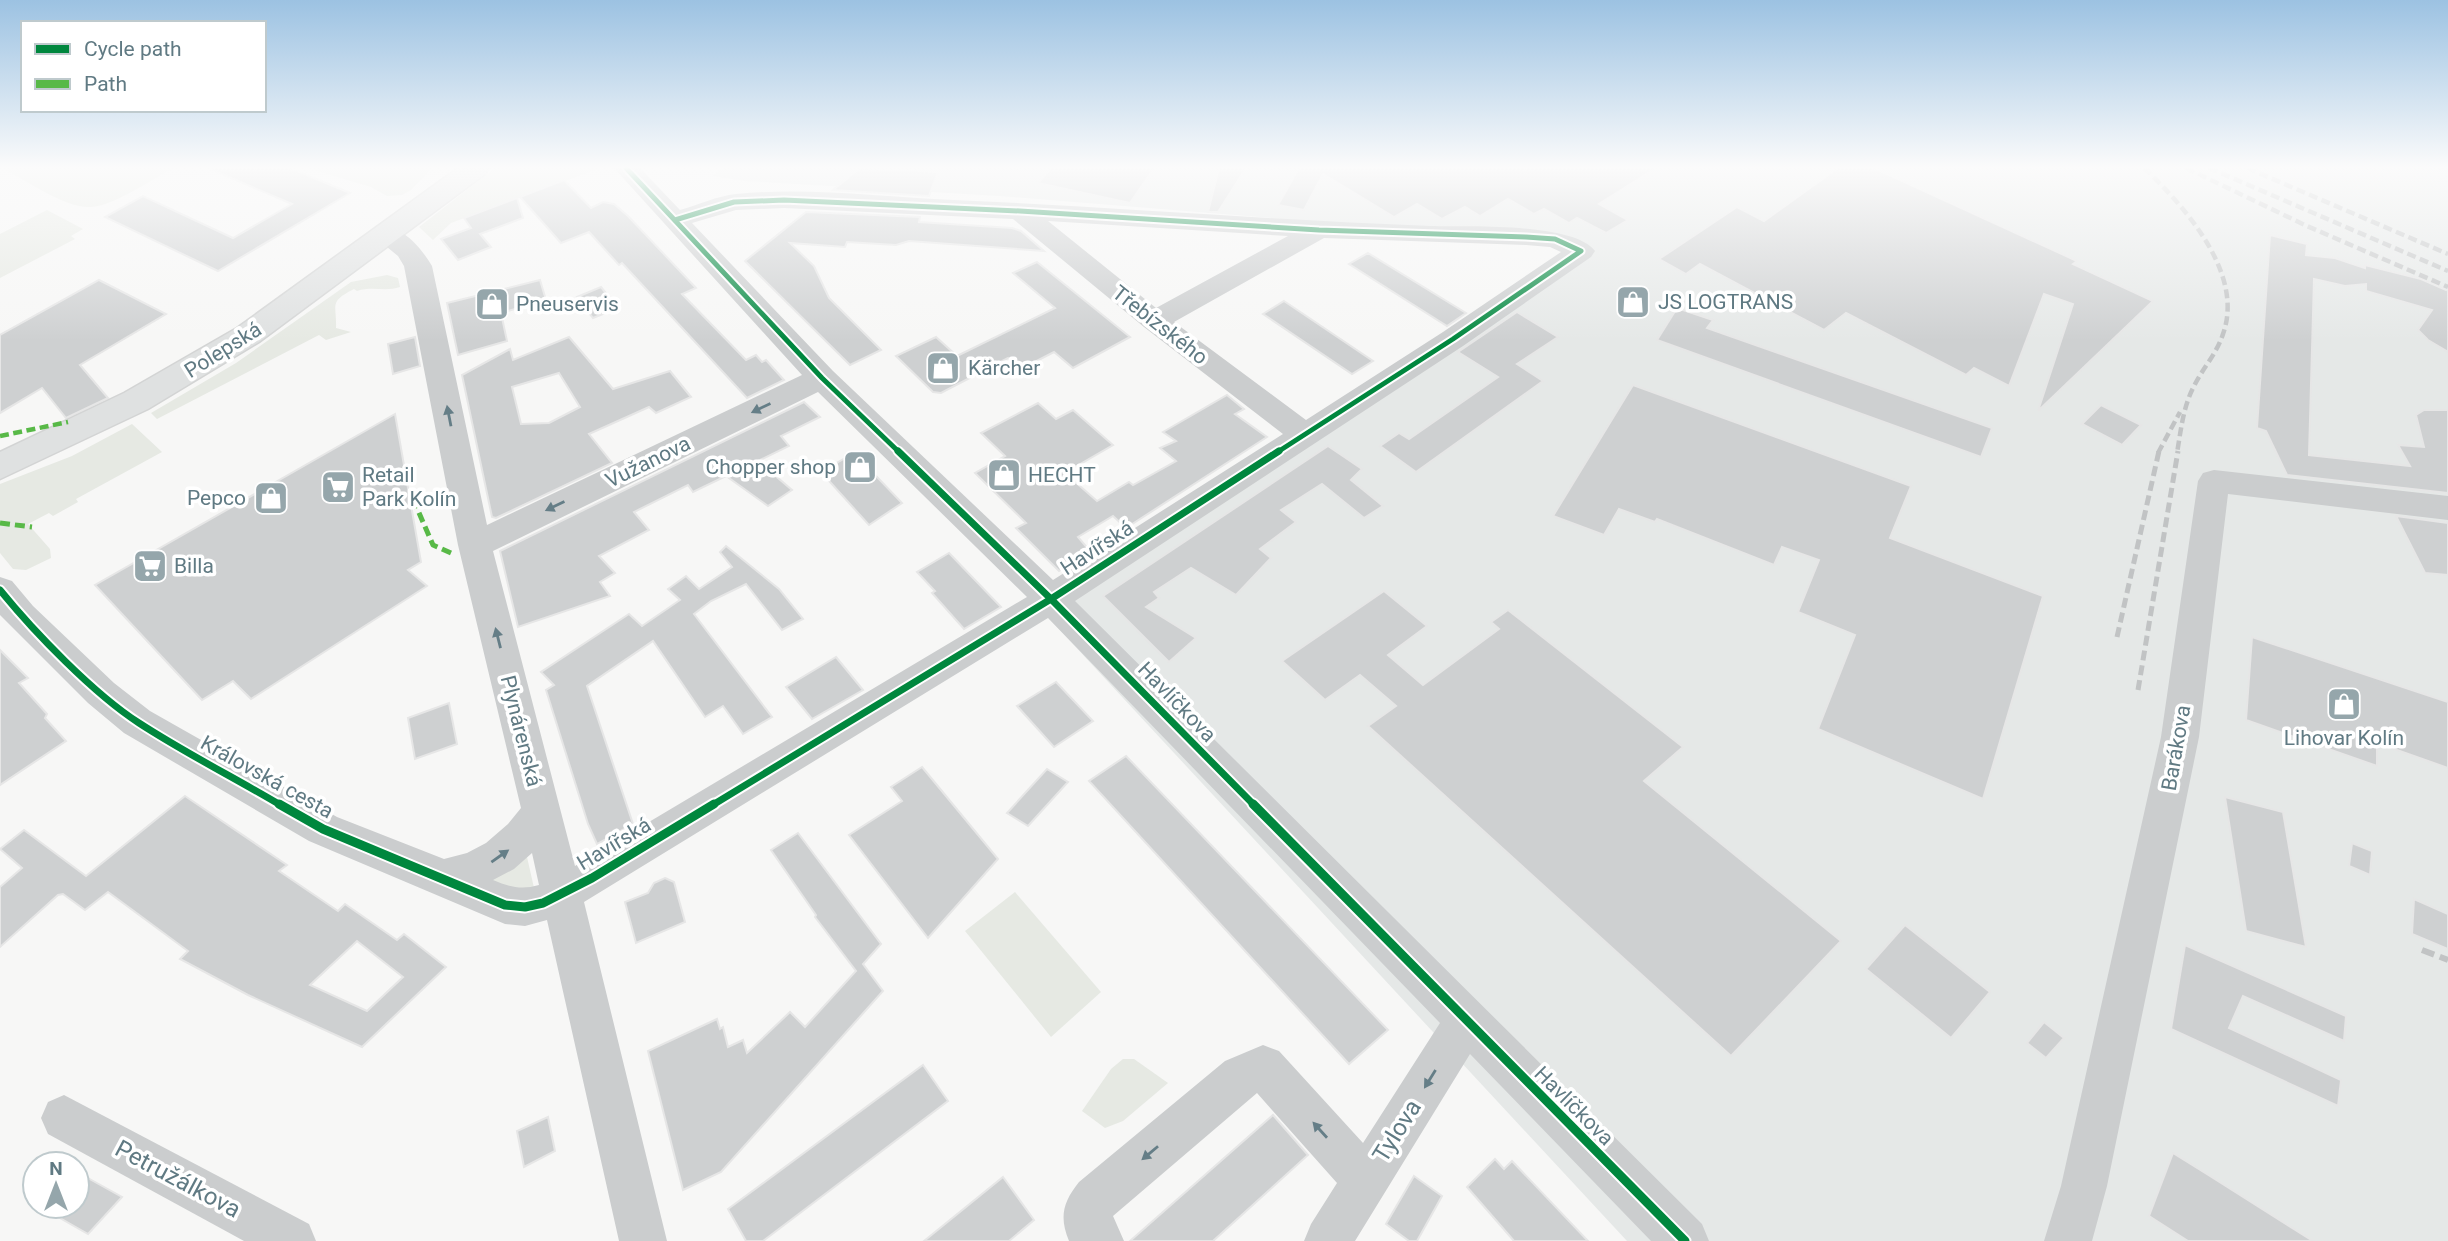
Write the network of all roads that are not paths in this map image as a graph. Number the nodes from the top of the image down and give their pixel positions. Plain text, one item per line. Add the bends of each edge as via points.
1 (394, 226) edge
2 (681, 226) edge
3 (1038, 226) edge
4 (1255, 226) edge
5 (1320, 230) junction
6 (384, 234) junction
7 (1154, 321) junction
8 (822, 378) junction
9 (1304, 435) junction
10 (0, 467) edge
11 (2448, 508) edge
12 (475, 545) junction
13 (0, 590) edge
14 (1051, 599) junction
15 (541, 811) junction
16 (443, 877) junction
17 (562, 895) junction
18 (1466, 1021) junction
19 (64, 1118) dead end
20 (1366, 1181) junction
21 (632, 1237) edge
22 (292, 1241) edge
23 (1100, 1241) edge
24 (1328, 1241) edge
25 (1685, 1241) edge
26 (2068, 1241) edge

1 - 6 main road, Polepská
2 - 8 street, Havlíčkova
3 - 7 street, Třebízského
4 - 5 street
5 - 7 street
5 - 9 street, Havířská via 1555,239 1581,251
6 - 10 main road, Polepská via 280,314 216,355 107,416
12 -> 6 street, Plynárenská via 418,266 409,251
7 - 9 street, Třebízského
8 -> 12 street, Vužanova
8 - 14 street, Havlíčkova
9 - 14 street, Havířská
11 - 26 street, Barákova via 2214,481 2180,737 2084,1186
15 -> 12 street, Plynárenská
13 - 16 street, Královská cesta via 101,693 166,741 323,829
14 - 17 street, Havířská
14 - 18 street, Havlíčkova
16 -> 15 street via 465,874 494,861 529,831
15 - 17 street, Plynárenská
16 - 17 street, Královská cesta via 505,905 525,907
17 - 21 street, Plynárenská
18 -> 20 street, Tylova
18 - 25 street, Havlíčkova
19 - 22 street, Petružálkova
20 -> 23 street via 1264,1067 1241,1077 1096,1199 1088,1209 1086,1224
20 - 24 street, Tylova

